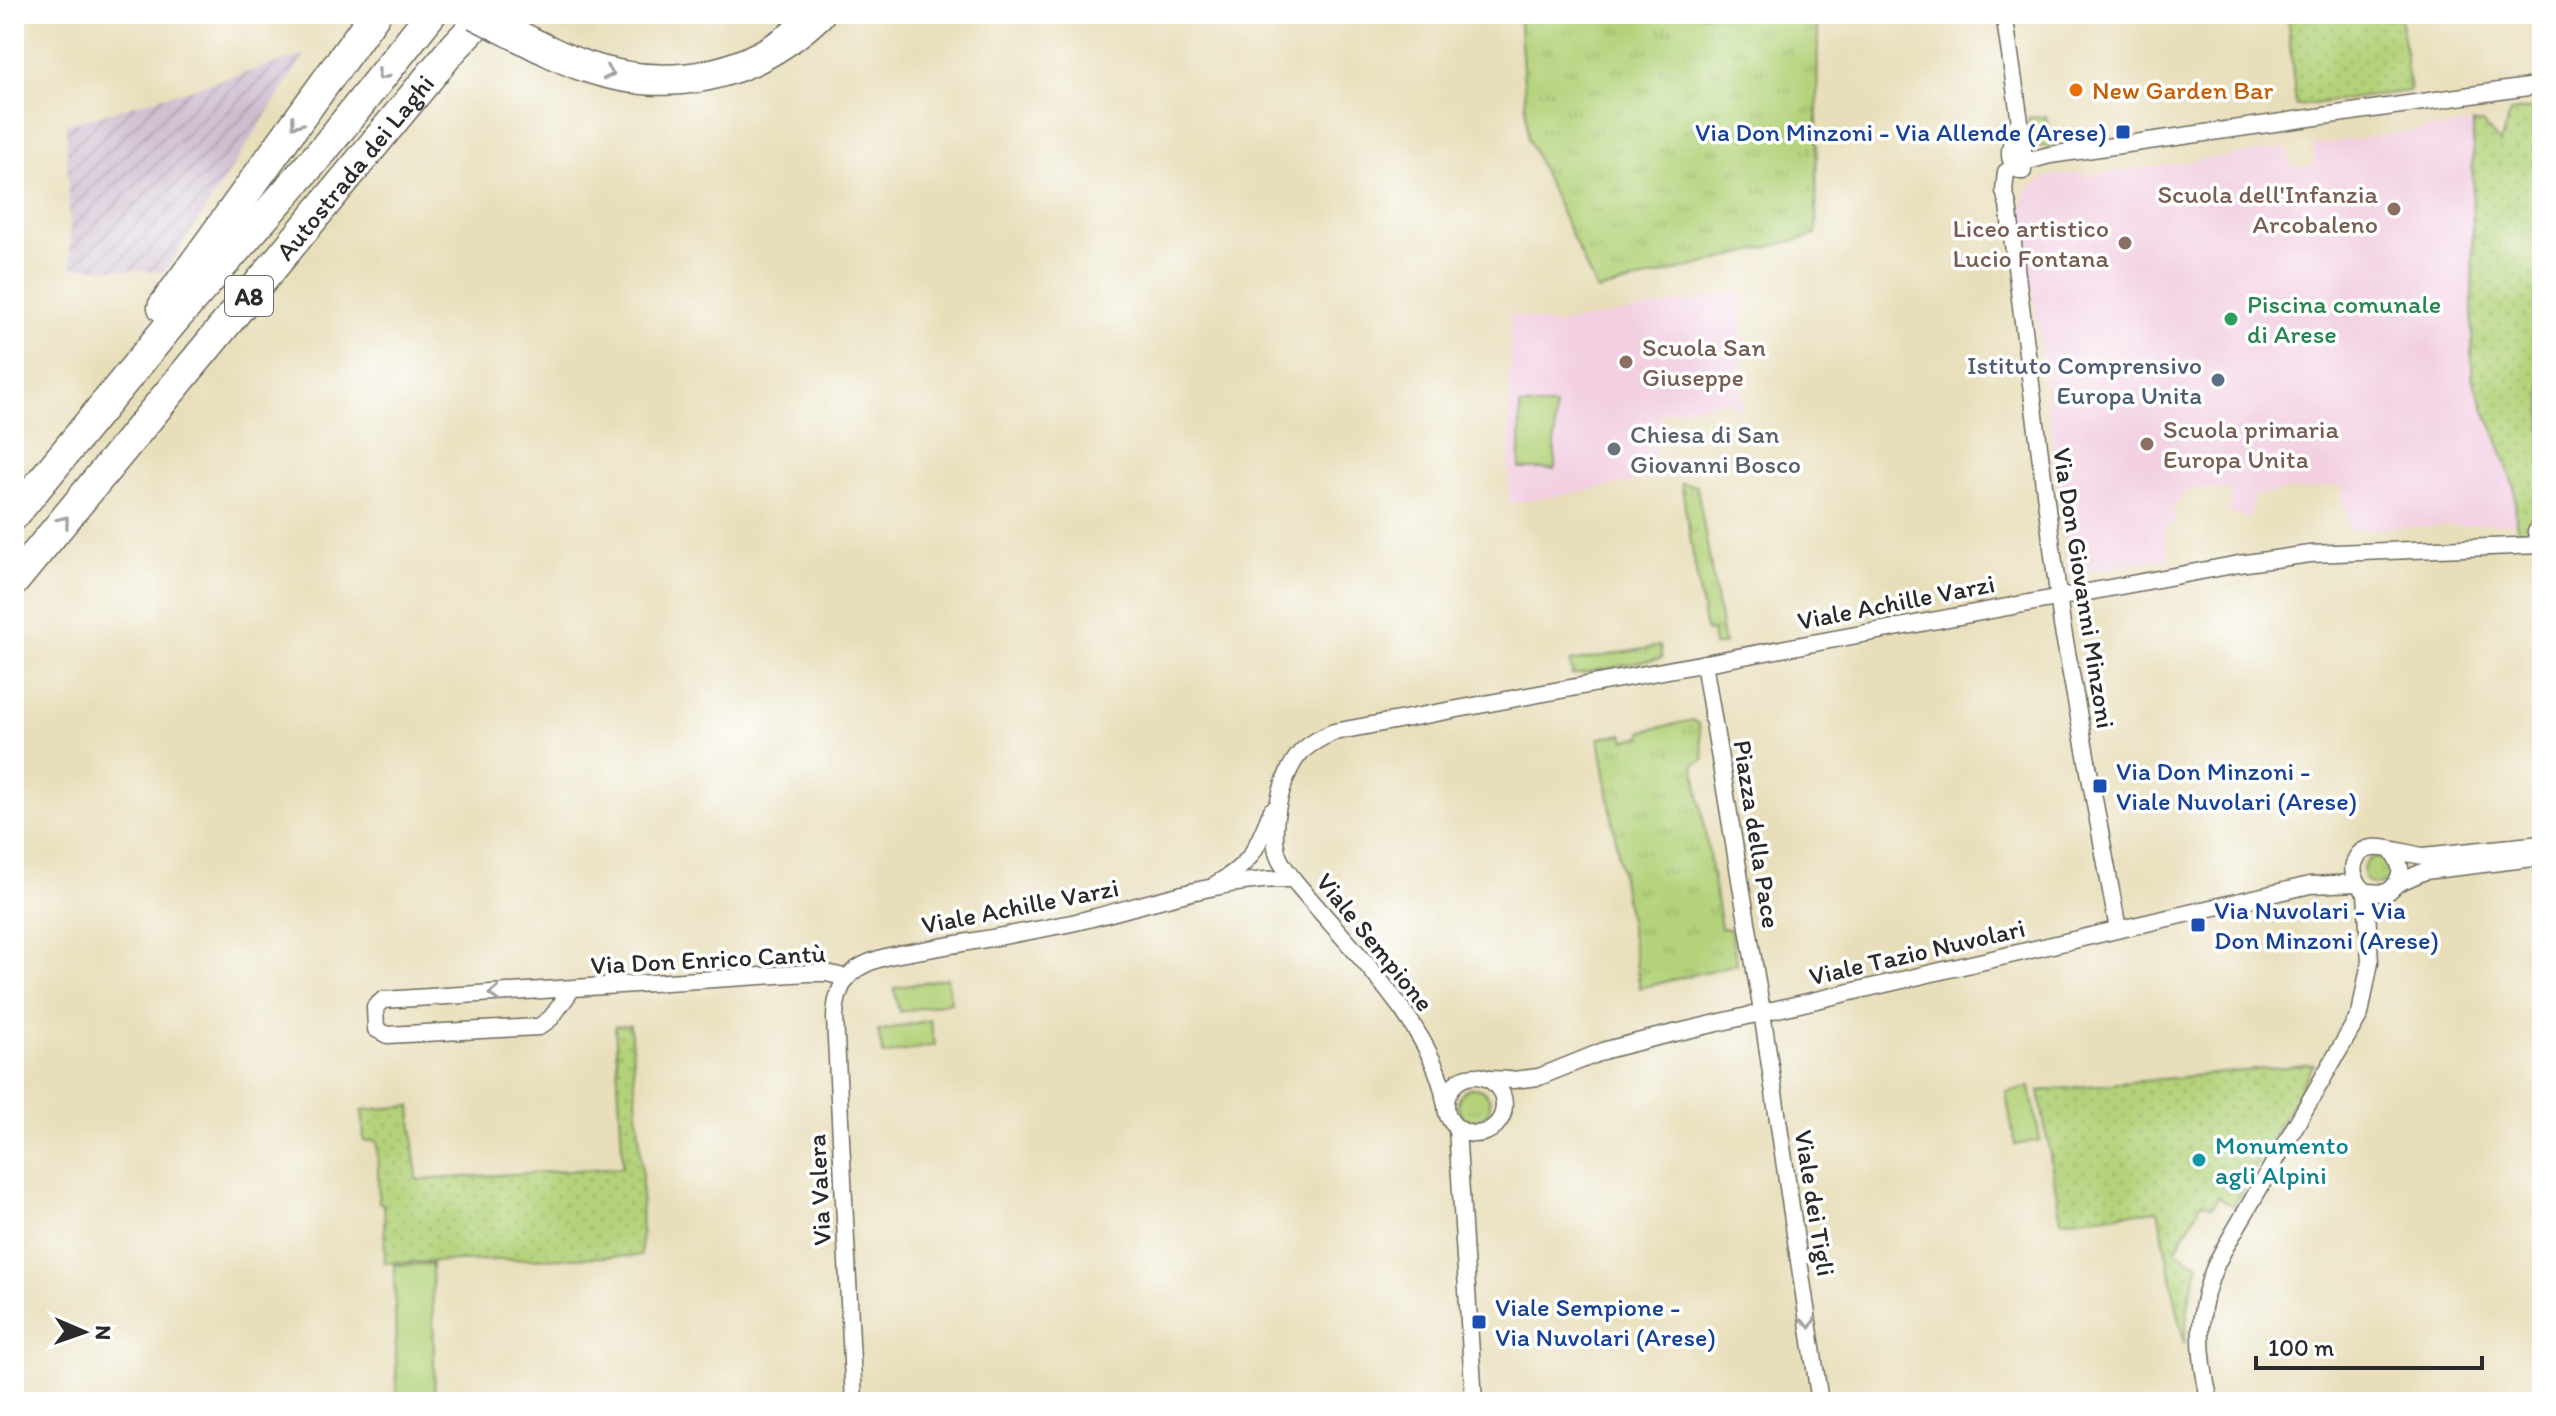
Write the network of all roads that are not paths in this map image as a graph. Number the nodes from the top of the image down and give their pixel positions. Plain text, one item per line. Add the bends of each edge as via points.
1 (375, 14) edge
2 (431, 14) edge
3 (475, 14) edge
4 (486, 14) edge
5 (819, 14) edge
6 (2004, 14) edge
7 (2542, 85) edge
8 (2020, 167) junction
9 (60, 459) junction
10 (14, 515) edge
11 (2542, 521) edge
12 (2541, 545) edge
13 (14, 581) edge
14 (2058, 597) junction
15 (1704, 663) junction
16 (1284, 780) junction
17 (2542, 844) edge
18 (2391, 851) junction
19 (1253, 856) junction
20 (1278, 856) junction
21 (2542, 857) edge
22 (2354, 864) junction
23 (1293, 879) junction
24 (2310, 885) junction
25 (2362, 887) junction
26 (2392, 888) junction
27 (1208, 889) junction
28 (2118, 929) junction
29 (2370, 946) junction
30 (847, 978) junction
31 (572, 989) junction
32 (540, 991) junction
33 (1762, 1012) junction
34 (546, 1023) junction
35 (1433, 1059) junction
36 (1466, 1076) junction
37 (1539, 1077) junction
38 (1489, 1079) junction
39 (1445, 1102) junction
40 (1504, 1110) junction
41 (1457, 1129) junction
42 (1480, 1134) junction
43 (1462, 1175) junction
44 (854, 1402) edge
45 (1474, 1402) edge
46 (1820, 1402) edge
47 (2210, 1402) edge

1 -> 9 highway, A8 via 109,382
2 -> 9 highway, Autostrada dei Laghi / A8 via 324,149
3 -> 5 highway, bridge via 580,65 649,80 734,70 783,44
13 -> 4 highway, Autostrada dei Laghi / A8
6 - 8 street
7 - 8 street via 2066,153
8 - 14 street, Via Don Giovanni Minzoni via 2008,205
9 - 10 highway, Autostrada dei Laghi / A8
11 - 12 street via 2536,532
12 - 14 street, Viale Achille Varzi via 2291,556
14 - 15 street, Viale Achille Varzi
14 - 28 street, Via Don Giovanni Minzoni
15 - 16 street, Viale Achille Varzi via 1334,732 1302,751
15 - 33 street, Piazza della Pace
16 - 19 street, Viale Achille Varzi
16 - 20 street, Viale Achille Varzi via 1275,838
17 - 18 street via 2447,855
18 - 22 street via 2369,848
18 - 26 street via 2400,862
19 - 20 street
19 - 27 street, Viale Achille Varzi
20 - 23 street, Viale Sempione
21 - 26 street via 2425,871
22 - 24 street, Viale Tazio Nuvolari
22 - 25 street
23 - 27 street, Viale Achille Varzi
23 - 35 street, Viale Sempione via 1396,1002
24 - 25 street, Viale Tazio Nuvolari
24 - 28 street, Viale Tazio Nuvolari
25 - 26 street
25 - 29 street
26 - 29 street
27 - 30 street, Viale Achille Varzi via 1058,925 875,959
28 - 33 street, Viale Tazio Nuvolari
29 - 47 street via 2360,1014 2208,1282 2199,1333
30 - 31 street, Via Don Enrico Cantù via 822,972
30 - 44 street, Via Valera via 837,997 835,1018
31 - 32 street, Via Don Enrico Cantù
31 - 34 street, Via Don Enrico Cantù
32 - 34 street via 550,1007
32 -> 34 street, Via Don Enrico Cantù via 383,1000 375,1007 376,1029 387,1035
33 - 37 street, Viale Tazio Nuvolari via 1606,1050
33 -> 46 street, Viale dei Tigli
35 - 36 street, Viale Sempione
35 - 39 street, Viale Sempione
36 - 38 street
36 - 39 street via 1452,1086
37 - 38 street, Viale Tazio Nuvolari
37 - 40 street, Viale Tazio Nuvolari
38 - 40 street via 1501,1092
39 - 41 street via 1447,1117
40 - 42 street via 1496,1126
41 - 42 street
41 - 43 street
42 - 43 street
43 - 45 street

